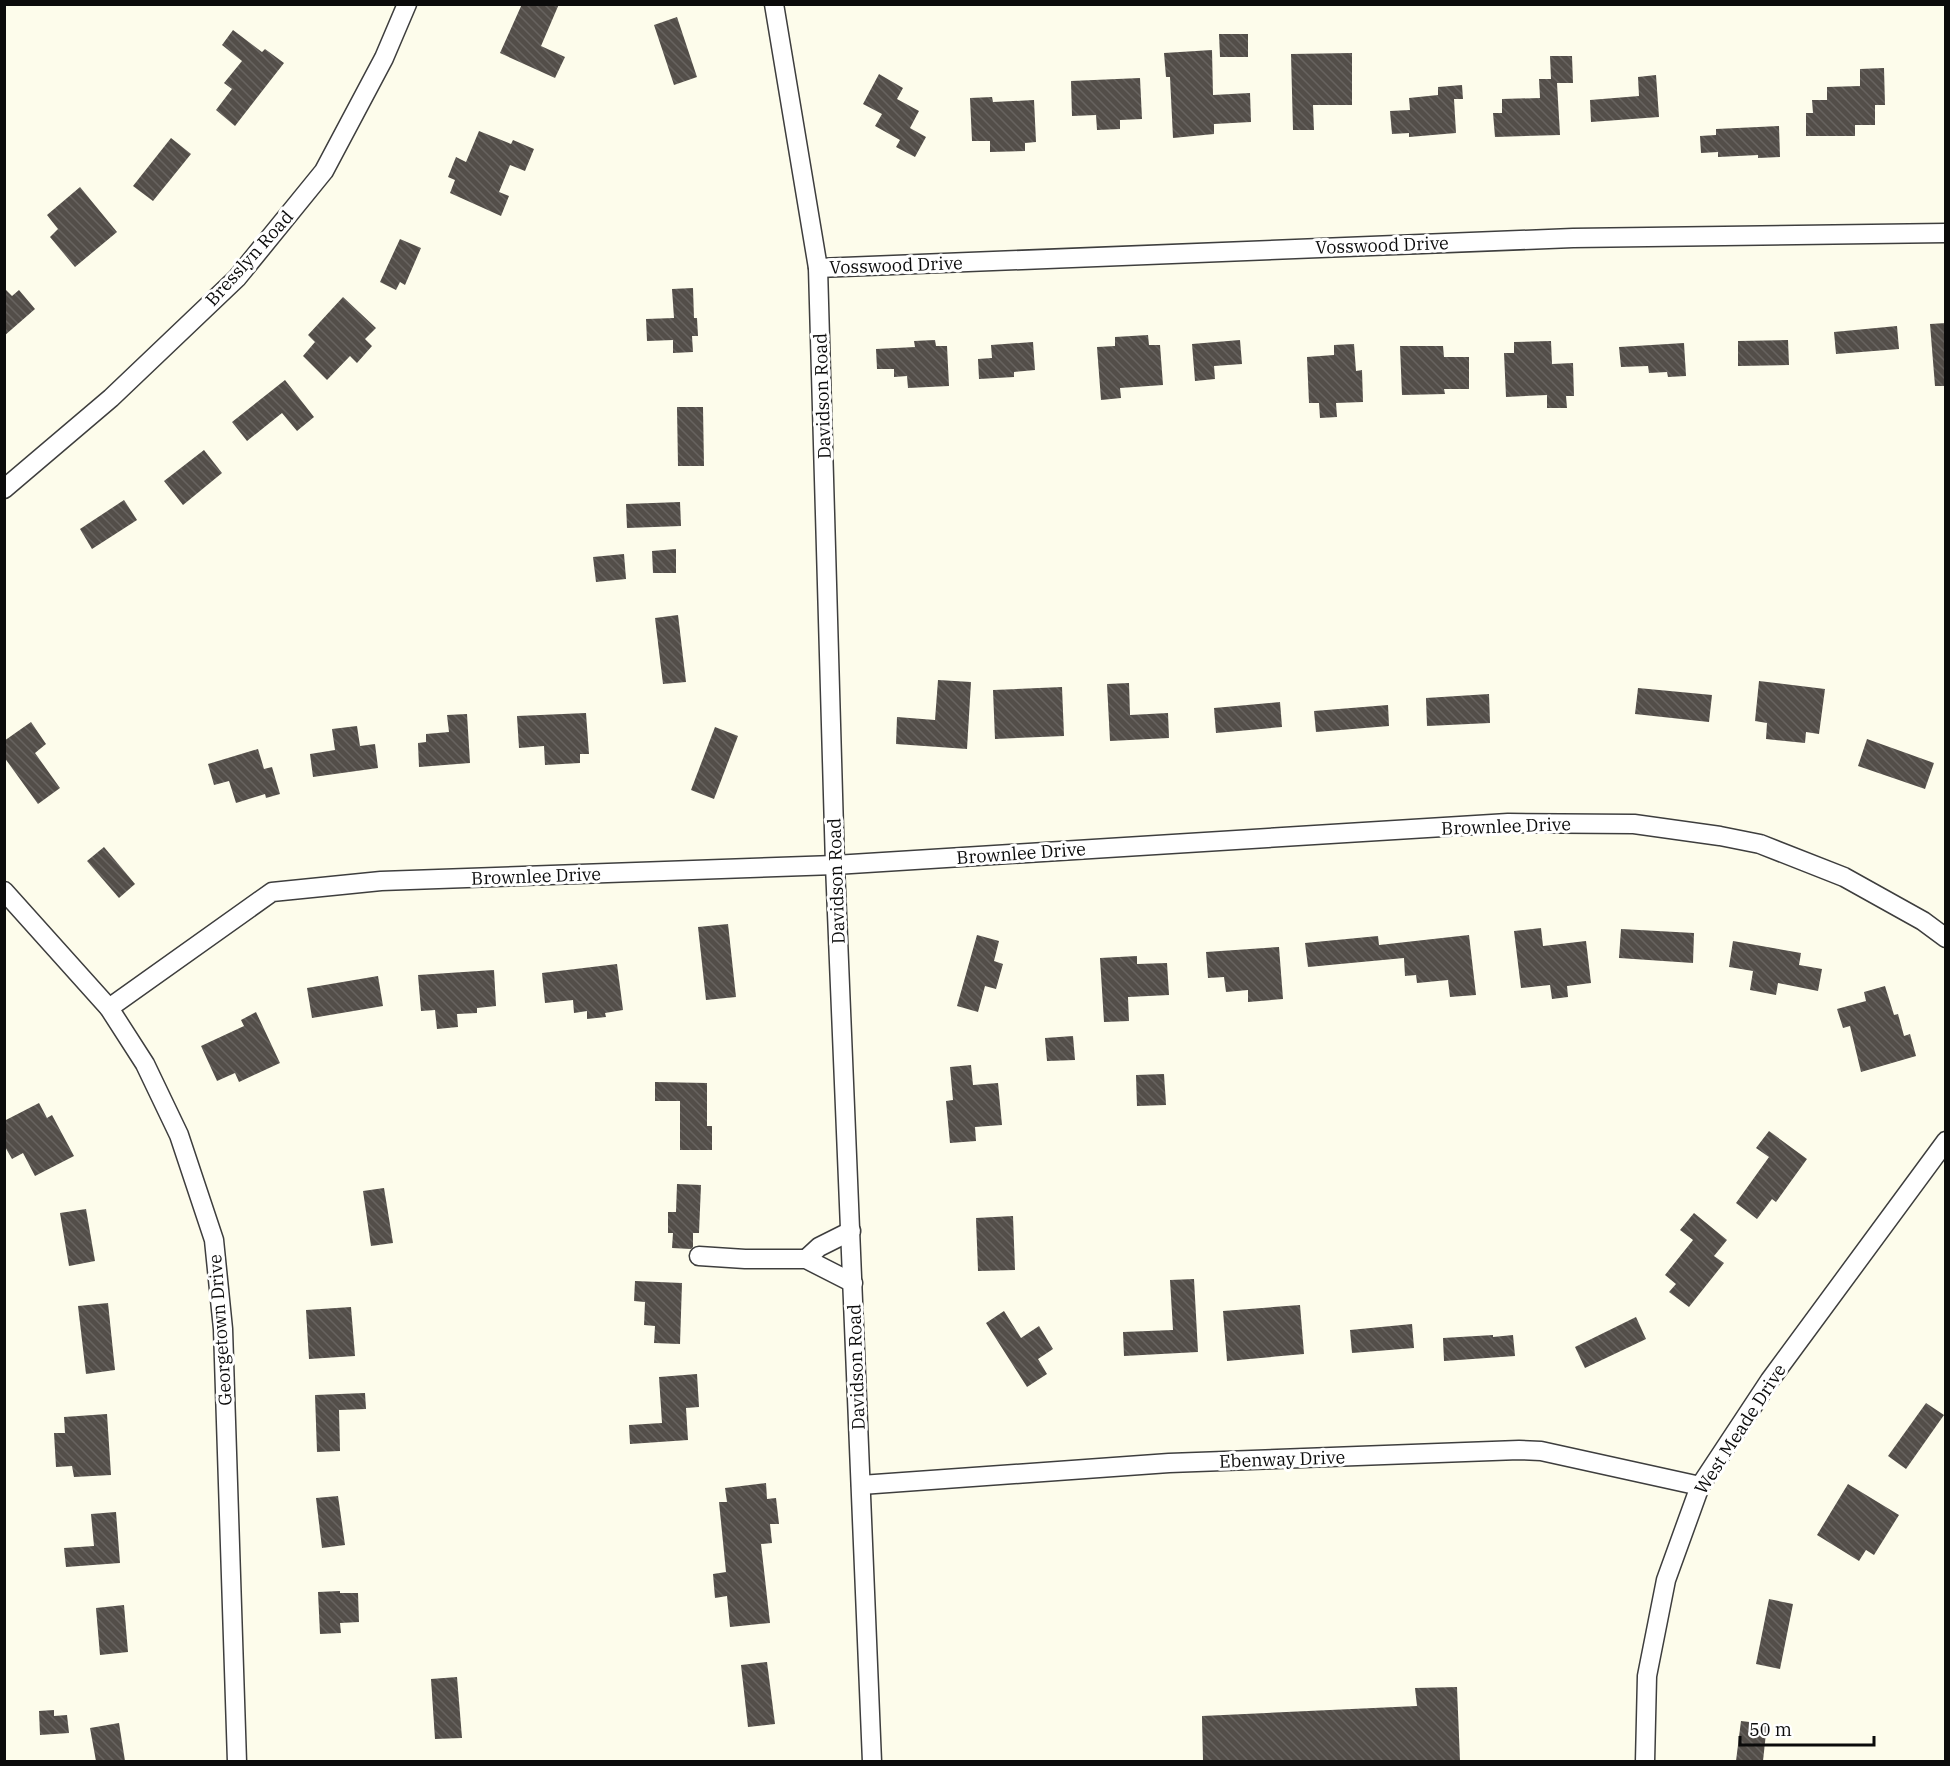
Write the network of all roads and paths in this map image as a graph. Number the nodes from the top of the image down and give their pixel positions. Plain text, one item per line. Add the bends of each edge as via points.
1 (407, 4) edge
2 (774, 4) edge
3 (1946, 233) edge
4 (818, 268) junction
5 (4, 489) edge
6 (835, 865) junction
7 (4, 891) edge
8 (1946, 938) edge
9 (109, 1008) junction
10 (1946, 1141) edge
11 (851, 1231) junction
12 (699, 1256) dead end
13 (806, 1259) junction
14 (853, 1283) junction
15 (861, 1485) junction
16 (1700, 1486) junction
17 (237, 1761) edge
18 (872, 1761) edge
19 (1645, 1761) edge

1 - 5 street, Bresslyn Road via 384,58 324,171 245,269 111,398
2 - 4 street, Davidson Road
3 - 4 street, Vosswood Drive via 1573,237
4 - 6 street, Davidson Road
6 - 8 street, Brownlee Drive via 1499,823 1634,824 1760,844 1844,877
6 - 9 street, Brownlee Drive via 381,881 272,892
6 - 11 street, Davidson Road
7 - 9 street, Georgetown Drive
9 - 17 street, Georgetown Drive via 146,1064 179,1135 214,1240 223,1329
10 - 16 street, West Meade Drive via 1770,1380
11 - 13 street
11 - 14 street, Davidson Road
12 - 13 street
13 - 14 street
14 - 15 street, Davidson Road
15 - 16 street, Ebenway Drive via 1169,1463 1519,1450 1541,1451
15 - 18 street, Davidson Road
16 - 19 street, West Meade Drive via 1666,1580 1647,1676

